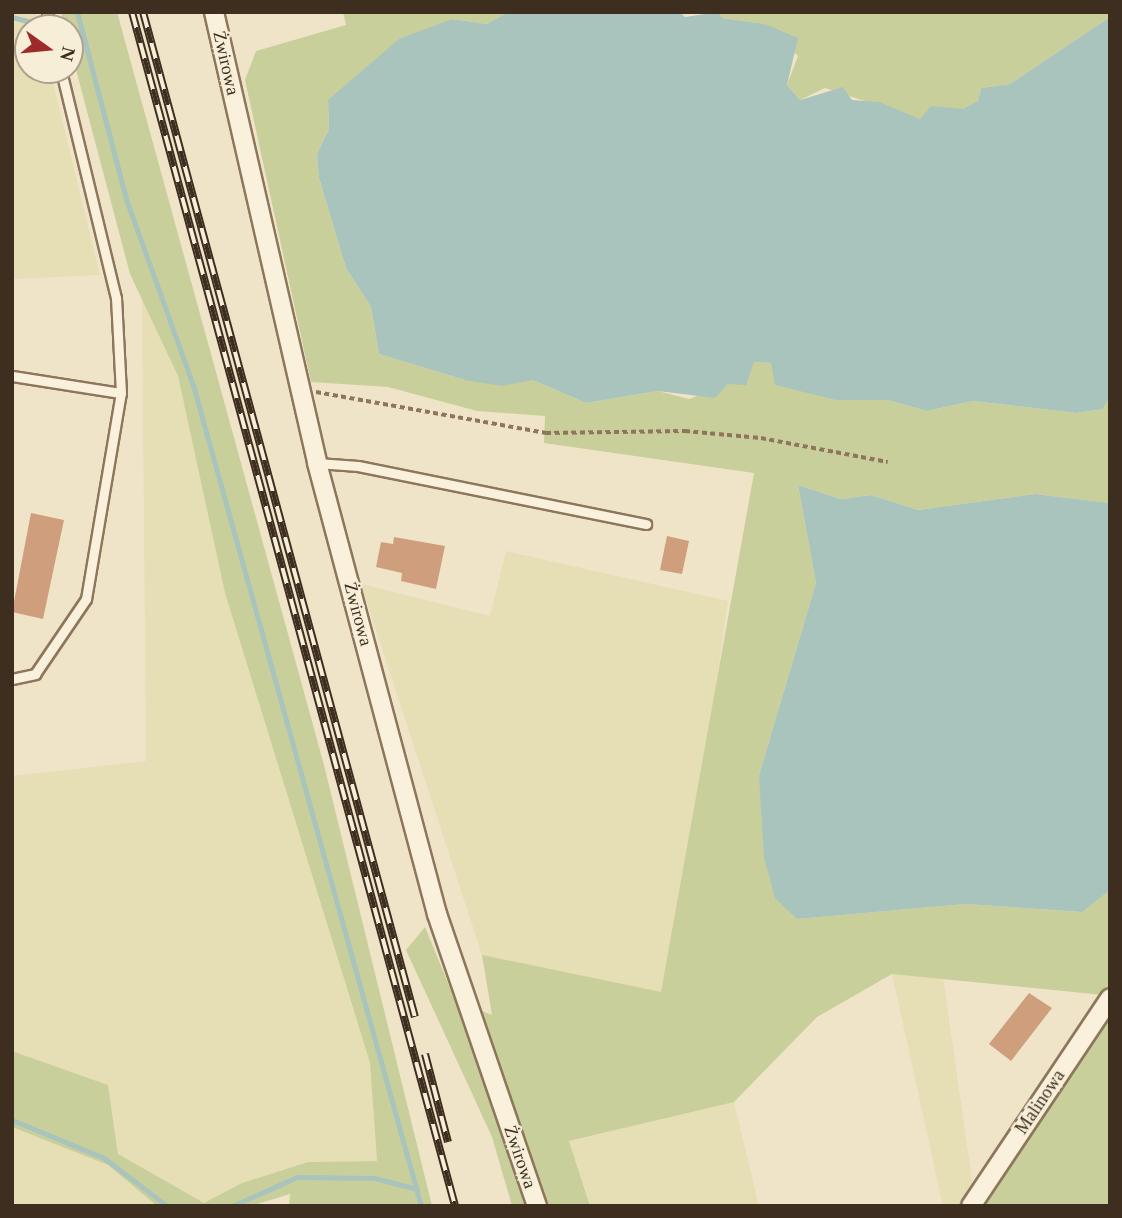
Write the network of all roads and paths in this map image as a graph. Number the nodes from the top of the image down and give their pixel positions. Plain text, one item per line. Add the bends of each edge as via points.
1 (214, 12) edge
2 (64, 84) edge
3 (12, 376) edge
4 (300, 390) junction
5 (121, 393) junction
6 (888, 462) dead end
7 (317, 463) junction
8 (646, 524) dead end
9 (12, 679) edge
10 (1110, 998) edge
11 (537, 1206) edge
12 (971, 1206) edge

1 - 4 street, Żwirowa
2 - 5 lane via 116,298
3 - 5 lane
4 - 6 path via 383,400 477,423 546,433 698,432 761,438
4 - 7 street, Żwirowa
5 - 9 lane via 86,599 35,674
7 - 8 lane via 358,466
7 - 11 street, Żwirowa via 437,914
10 - 12 street, Malinowa

